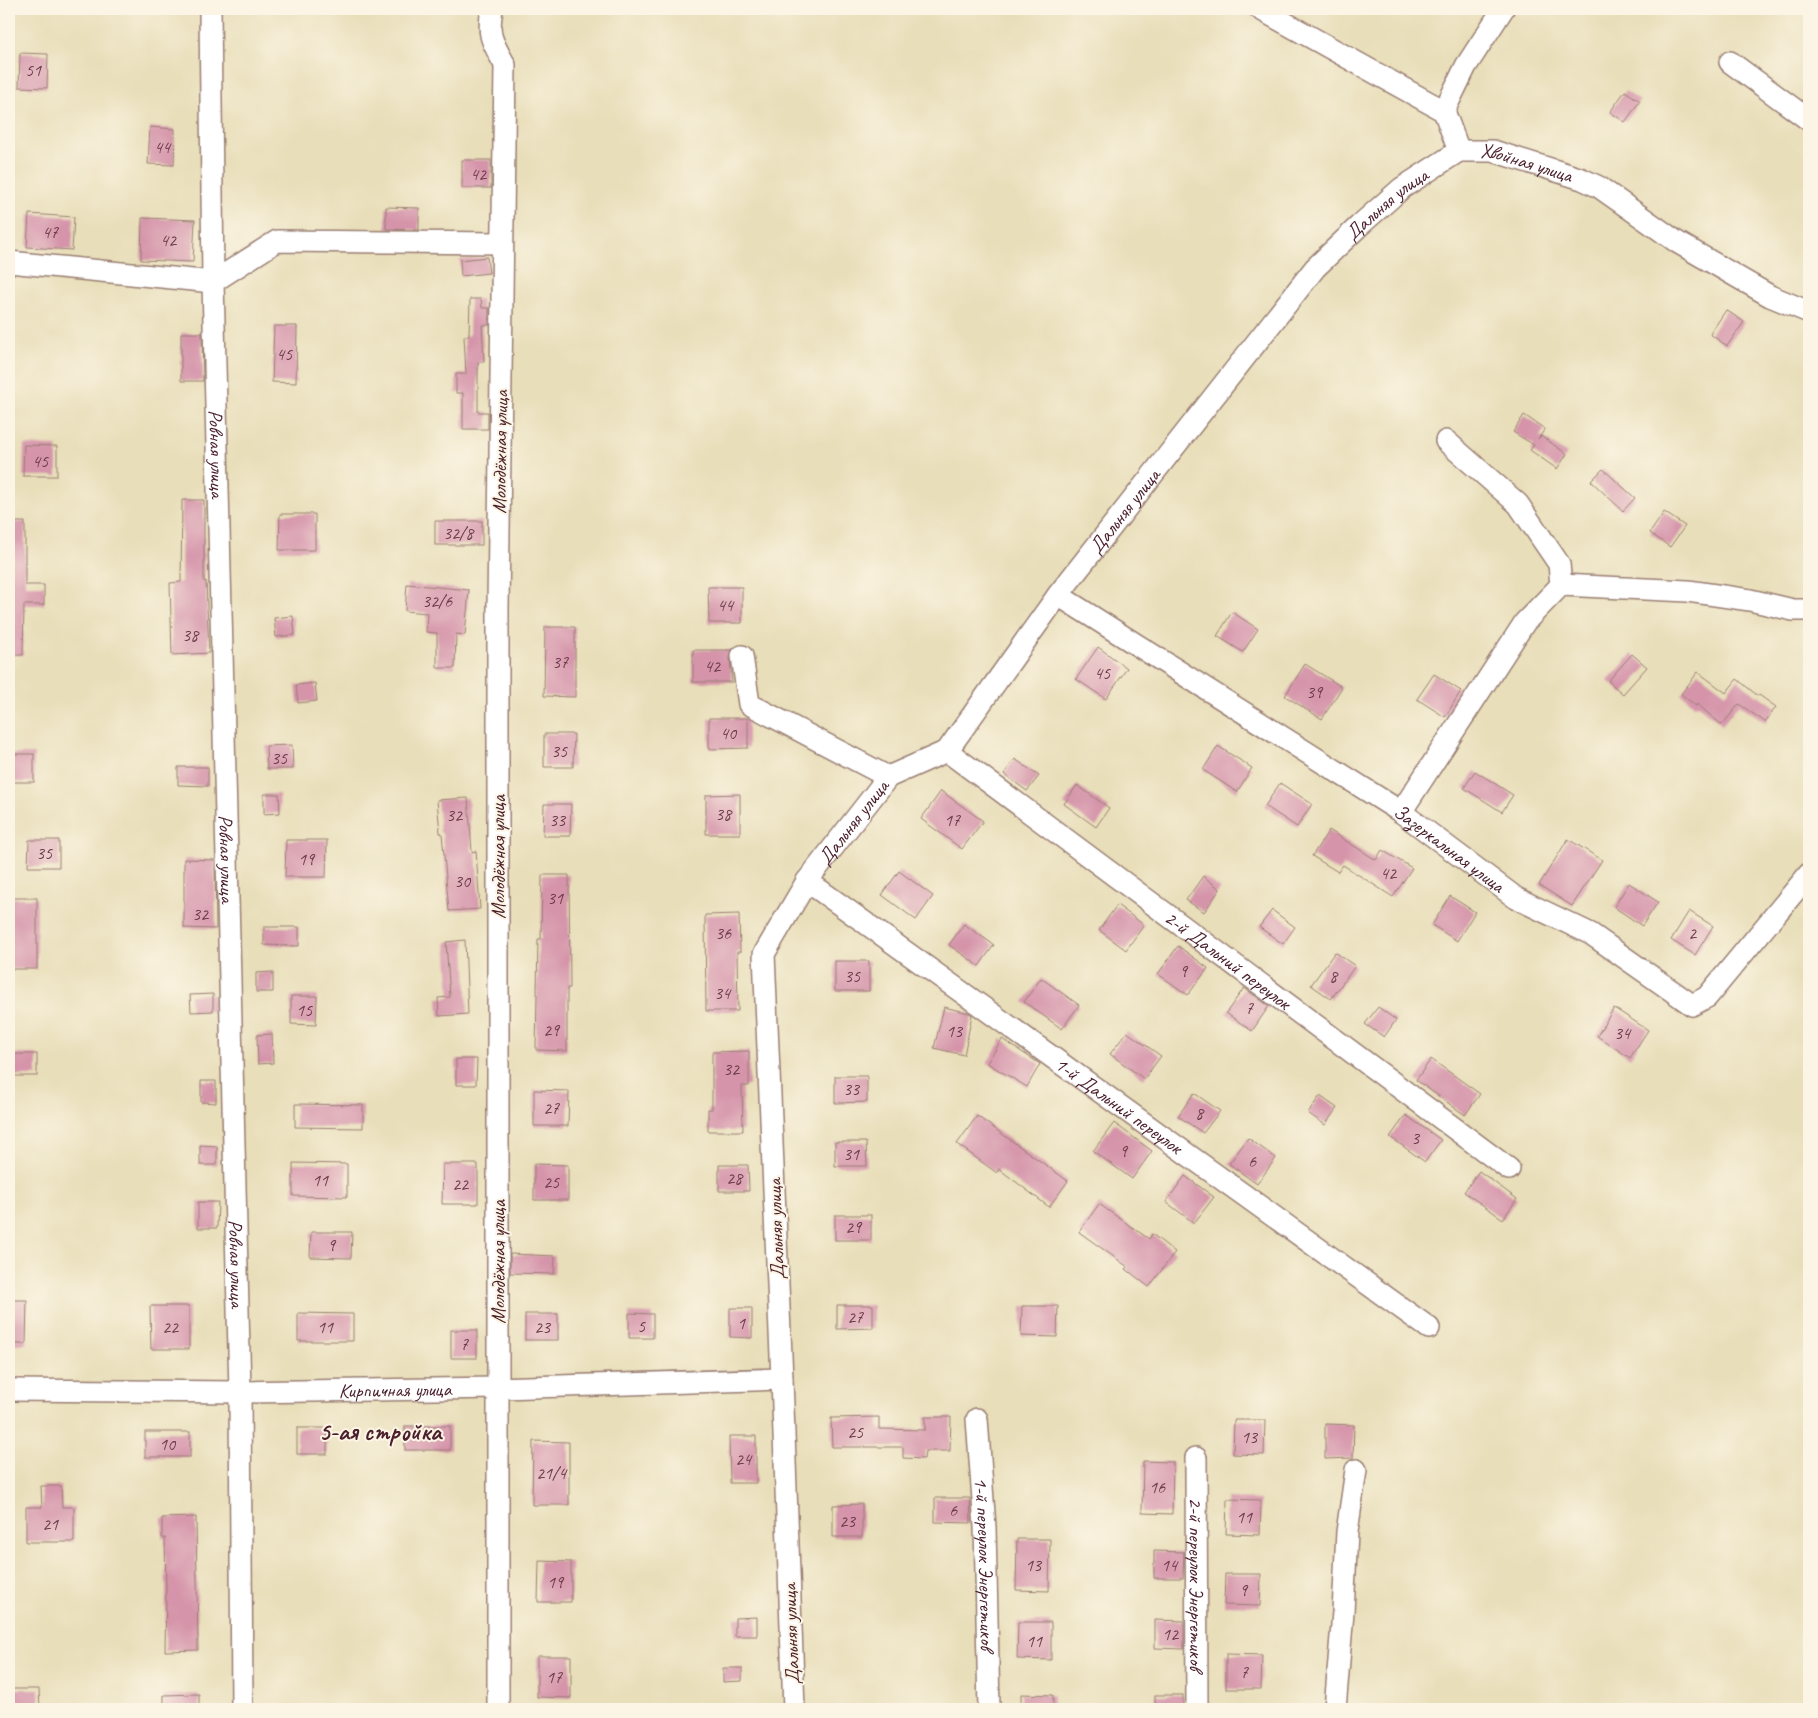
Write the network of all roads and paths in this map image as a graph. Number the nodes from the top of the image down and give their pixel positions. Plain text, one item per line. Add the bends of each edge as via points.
1 (210, 9) edge
2 (492, 9) edge
3 (1260, 9) edge
4 (1503, 9) edge
5 (1730, 62) dead end
6 (1444, 111) junction
7 (1809, 120) edge
8 (1459, 151) junction
9 (502, 243) junction
10 (9, 262) edge
11 (213, 282) junction
12 (1809, 312) edge
13 (1446, 441) dead end
14 (1561, 585) junction
15 (1058, 595) junction
16 (1809, 610) edge
17 (742, 656) dead end
18 (947, 750) junction
19 (888, 777) junction
20 (1401, 812) junction
21 (1809, 874) edge
22 (807, 881) junction
23 (1509, 1169) dead end
24 (1429, 1328) dead end
25 (782, 1379) junction
26 (498, 1388) junction
27 (9, 1390) edge
28 (240, 1392) junction
29 (977, 1419) dead end
30 (1196, 1458) dead end
31 (1356, 1470) dead end
32 (242, 1709) edge
33 (498, 1709) edge
34 (794, 1709) edge
35 (989, 1709) edge
36 (1198, 1709) edge
37 (1335, 1709) edge

1 - 11 street, Ровная улица
2 - 9 street, Молодёжная улица via 490,38 505,65
3 - 6 street
4 - 6 street via 1466,66
5 - 7 street
6 - 8 street, Хвойная улица
8 - 12 street, Хвойная улица via 1493,151 1582,179 1599,187 1677,242 1770,296
8 - 15 street, Дальняя улица via 1402,188 1315,268
9 - 11 street via 277,241
9 - 26 street, Молодёжная улица via 498,608
10 - 11 street
11 - 28 street, Ровная улица
13 - 14 street via 1518,504 1558,564
14 - 16 street via 1688,591
14 - 20 street via 1525,622
15 - 18 street, Дальняя улица
15 - 20 street, Зазеркальная улица
17 - 19 street via 749,704
18 - 19 street, Дальняя улица
18 - 23 street, 2-й Дальний переулок
19 - 22 street, Дальняя улица
20 - 21 street, Зазеркальная улица via 1516,898 1591,934 1692,1005 1707,997
22 - 24 street, 1-й Дальний переулок
22 - 25 street, Дальняя улица via 764,954
25 - 26 street, Кирпичная улица
25 - 34 street, Дальняя улица
26 - 28 street, Кирпичная улица
26 - 33 street, Молодёжная улица
27 - 28 street, Кирпичная улица
28 - 32 street, Ровная улица
29 - 35 street, 1-й переулок Энергетиков via 985,1528
30 - 36 street, 2-й переулок Энергетиков
31 - 37 street via 1346,1532

